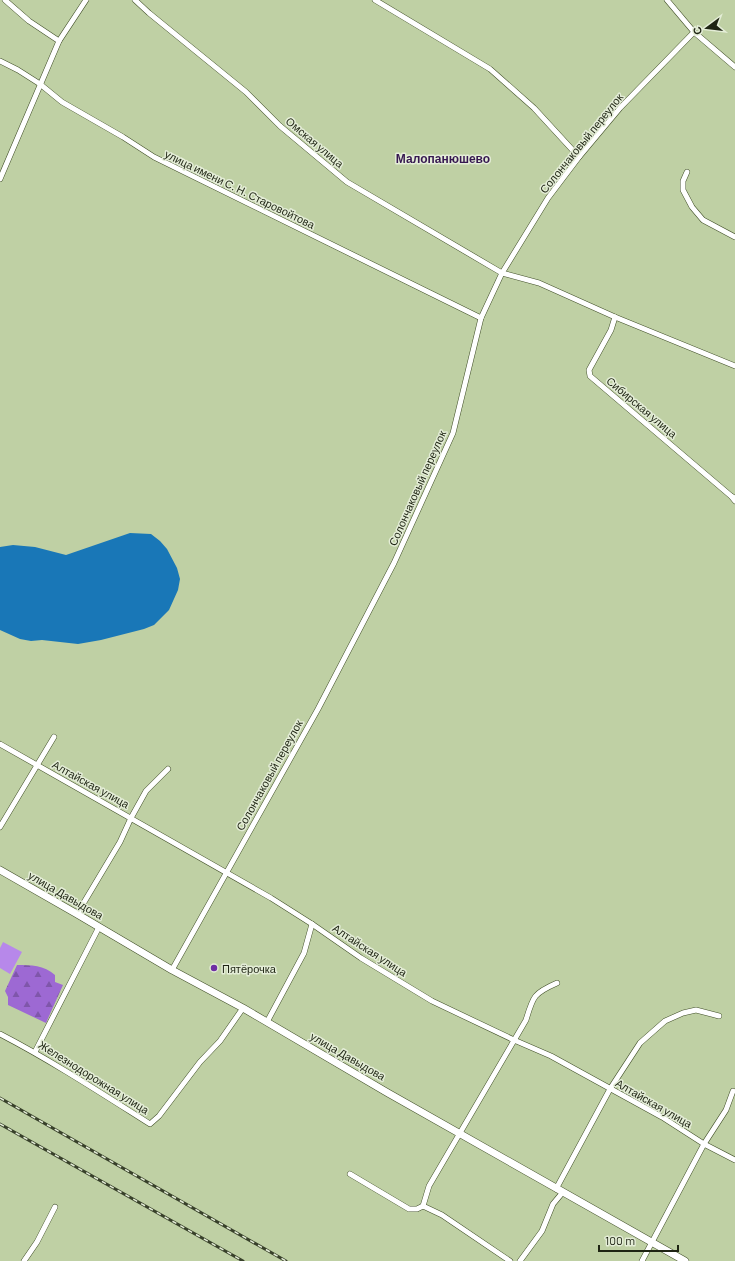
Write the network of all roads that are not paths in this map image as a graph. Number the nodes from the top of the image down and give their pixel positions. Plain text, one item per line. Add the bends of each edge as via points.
1 (5, 0) edge
2 (86, 0) edge
3 (135, 0) edge
4 (375, 0) edge
5 (667, 0) edge
6 (694, 32) junction
7 (59, 40) junction
8 (0, 61) edge
9 (735, 67) edge
10 (40, 84) junction
11 (579, 157) junction
12 (687, 172) dead end
13 (0, 179) edge
14 (735, 237) edge
15 (502, 272) junction
16 (615, 317) junction
17 (481, 318) junction
18 (734, 365) edge
19 (733, 497) edge
20 (735, 501) edge
21 (54, 736) dead end
22 (0, 744) edge
23 (37, 765) junction
24 (168, 769) dead end
25 (131, 818) junction
26 (0, 827) edge
27 (0, 870) edge
28 (227, 873) junction
29 (77, 914) junction
30 (312, 924) junction
31 (99, 927) junction
32 (172, 970) junction
33 (558, 983) dead end
34 (243, 1008) junction
35 (719, 1016) dead end
36 (267, 1022) junction
37 (0, 1034) edge
38 (514, 1040) junction
39 (35, 1052) junction
40 (610, 1089) junction
41 (733, 1091) dead end
42 (460, 1133) junction
43 (704, 1144) junction
44 (735, 1160) edge
45 (350, 1174) dead end
46 (559, 1190) junction
47 (423, 1206) junction
48 (55, 1207) dead end
49 (652, 1242) junction
50 (24, 1261) edge
51 (510, 1261) edge
52 (520, 1261) edge
53 (642, 1261) edge
54 (685, 1261) edge

1 - 7 street via 29,21
2 - 7 street
3 - 15 street, Омская улица via 246,92 280,126 347,182
4 - 11 street via 490,69 534,108
5 - 6 street
6 - 9 street
6 - 11 street, Солончаковый переулок via 620,108
7 - 10 street
8 - 10 street, улица имени С. Н. Старовойтова
10 - 13 street
10 - 17 street, улица имени С. Н. Старовойтова via 62,102 154,157
11 - 15 street, Солончаковый переулок via 548,198
12 - 14 street via 683,190 692,207 703,220
15 - 16 street via 538,283
15 - 17 street, Солончаковый переулок
16 - 18 street
16 - 19 street, Сибирская улица via 611,330 589,370 590,376
17 - 28 street, Солончаковый переулок via 453,433 394,563 318,709
19 - 20 street, Сибирская улица
21 - 23 street
22 - 23 street, Алтайская улица
23 - 25 street, Алтайская улица
23 - 26 street
24 - 25 street via 146,790
25 - 28 street, Алтайская улица
25 - 29 street via 120,842
27 - 29 main road, улица Давыдова
28 - 30 street, Алтайская улица
28 - 32 street, Солончаковый переулок
29 - 31 main road, улица Давыдова
30 - 36 street via 304,953
30 - 38 street, Алтайская улица via 361,958 432,1001
31 - 32 main road, улица Давыдова
31 - 39 street
32 - 34 main road, улица Давыдова
33 - 38 street via 535,995 526,1020
34 - 36 main road, улица Давыдова
34 - 39 street, Железнодорожная улица via 220,1041 150,1124
35 - 40 street via 696,1010 665,1021 640,1043
36 - 42 main road, улица Давыдова
37 - 39 street, Железнодорожная улица
38 - 40 street, Алтайская улица via 551,1056
38 - 42 street
40 - 43 street, Алтайская улица via 662,1117
40 - 46 street
41 - 43 street via 726,1110
42 - 46 main road, улица Давыдова
42 - 47 street via 429,1186
43 - 44 street, Алтайская улица
43 - 49 street
45 - 47 street via 409,1209
46 - 49 main road, улица Давыдова
46 - 52 street via 542,1231
47 - 51 street via 442,1215
48 - 50 street
49 - 53 street
49 - 54 main road, улица Давыдова

